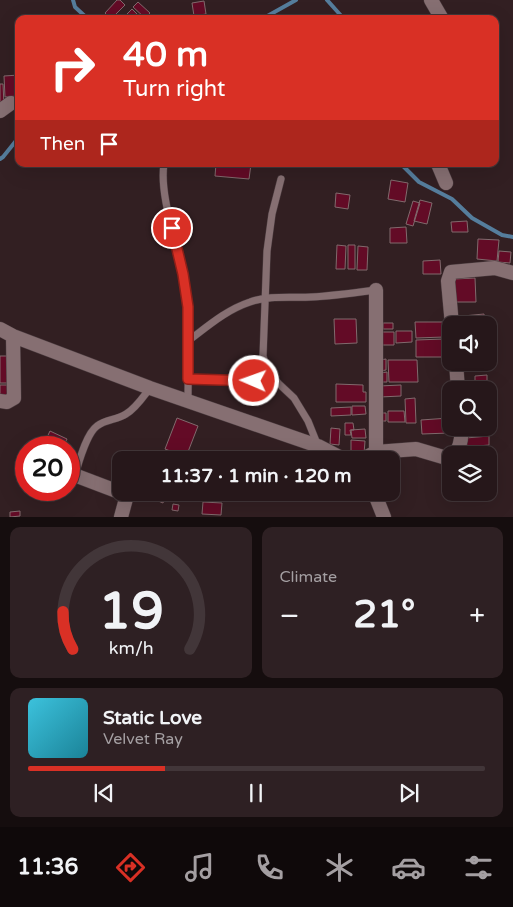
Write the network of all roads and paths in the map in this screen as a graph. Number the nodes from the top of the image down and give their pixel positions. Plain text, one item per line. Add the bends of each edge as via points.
1 (431, 0) edge
2 (440, 15) edge
3 (164, 167) edge
4 (439, 167) edge
5 (281, 179) dead end
6 (446, 183) dead end
7 (513, 273) edge
8 (376, 290) joint
9 (265, 298) junction
10 (451, 316) edge
11 (0, 329) edge
12 (13, 336) junction
13 (188, 341) junction
14 (188, 379) junction
15 (278, 383) junction
16 (150, 388) junction
17 (0, 401) edge
18 (188, 401) junction
19 (318, 446) junction
20 (328, 451) edge
21 (376, 451) edge
22 (386, 451) edge
23 (442, 456) edge
24 (80, 458) edge
25 (80, 477) edge
26 (378, 501) edge
27 (122, 517) edge
28 (384, 517) edge

1 - 2 street
3 - 13 lane via 164,184 187,299
4 - 6 street
5 - 9 lane via 266,251
7 - 10 street via 495,268 451,272 448,281
8 - 9 lane
8 - 21 street
9 - 13 lane via 235,308
9 - 15 lane via 263,356
11 - 12 street
12 - 16 street
12 - 17 street via 14,398
13 - 14 lane
14 - 15 lane
14 - 18 lane
15 - 19 lane via 294,398
16 - 18 street
16 - 24 lane via 126,414 96,426
18 - 19 street
19 - 20 street
22 - 23 street via 416,448
25 - 27 street via 128,495
26 - 28 street

